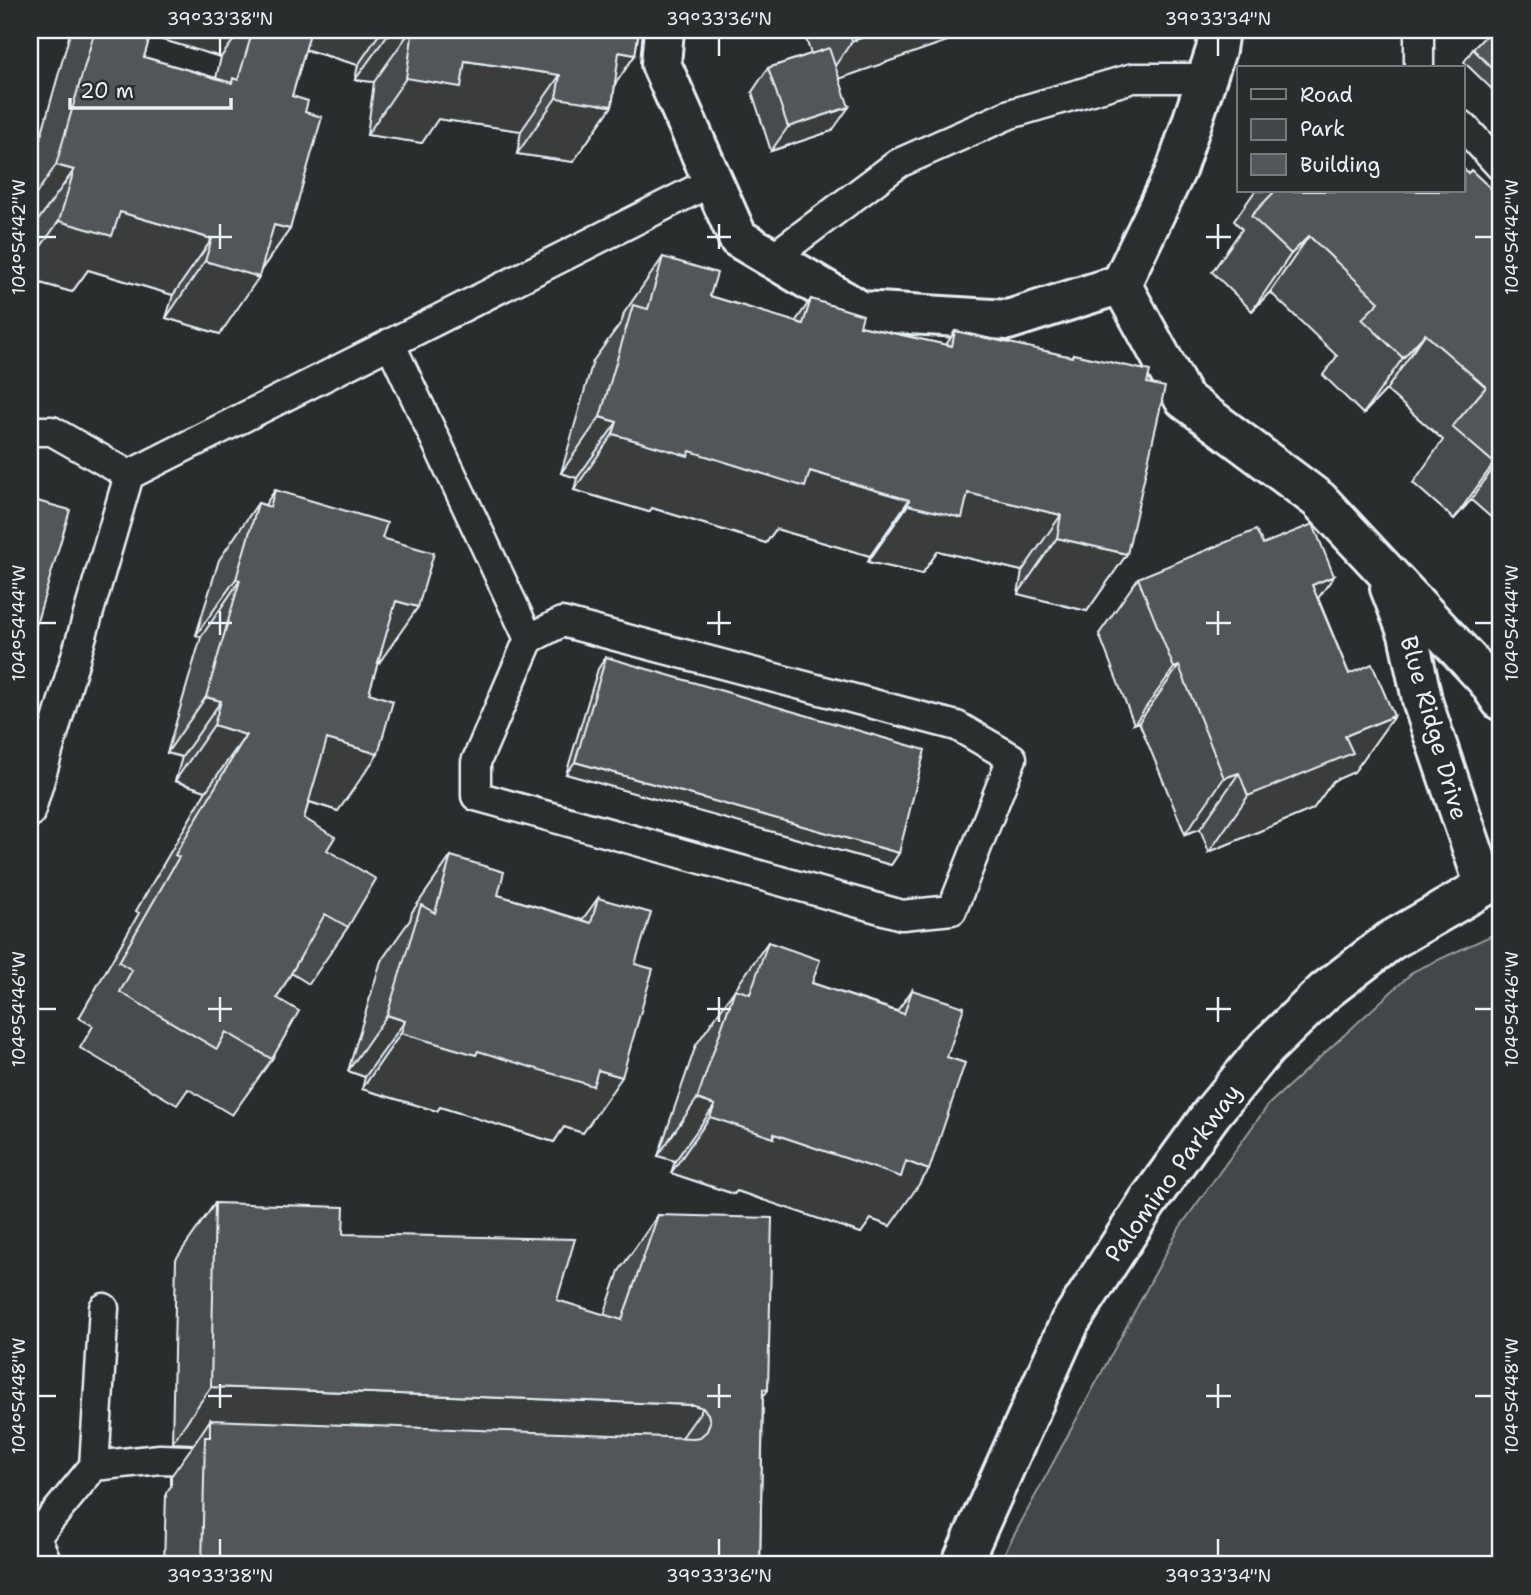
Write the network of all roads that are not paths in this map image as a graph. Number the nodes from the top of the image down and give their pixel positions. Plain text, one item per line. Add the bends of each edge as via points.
1 (664, 30) edge
2 (1219, 30) edge
3 (1419, 30) edge
4 (1419, 66) edge
5 (1207, 78) junction
6 (1464, 127) edge
7 (1501, 167) edge
8 (713, 181) junction
9 (772, 258) junction
10 (1121, 284) junction
11 (390, 343) junction
12 (30, 430) edge
13 (129, 475) junction
14 (1383, 570) junction
15 (529, 639) junction
16 (1501, 701) edge
17 (30, 813) edge
18 (1493, 883) edge
19 (104, 1308) dead end
20 (243, 1462) edge
21 (94, 1466) junction
22 (33, 1537) edge
23 (48, 1565) edge
24 (961, 1565) edge

1 - 8 street via 661,64
2 - 5 street
3 - 4 lane
5 - 9 lane via 1133,78 1010,114 899,163
5 - 10 street via 1176,170
6 - 7 lane
8 - 9 street via 738,237
8 - 11 lane
9 - 10 street via 861,311 1008,320
10 - 14 street, Blue Ridge Drive via 1184,399 1319,500
11 - 13 lane
11 - 15 lane
12 - 13 lane via 52,431
13 - 17 lane
14 - 16 street, Blue Ridge Drive via 1487,680
14 - 18 street, Blue Ridge Drive via 1408,634 1423,704
15 - 15 lane via 476,762 476,796 902,915 952,910 1012,758 957,726 562,622
18 - 24 street, Palomino Parkway via 1390,941 1325,992 1266,1048 1212,1112 1070,1322
19 - 21 lane
20 - 21 lane via 160,1459
21 - 22 lane
22 - 23 lane

